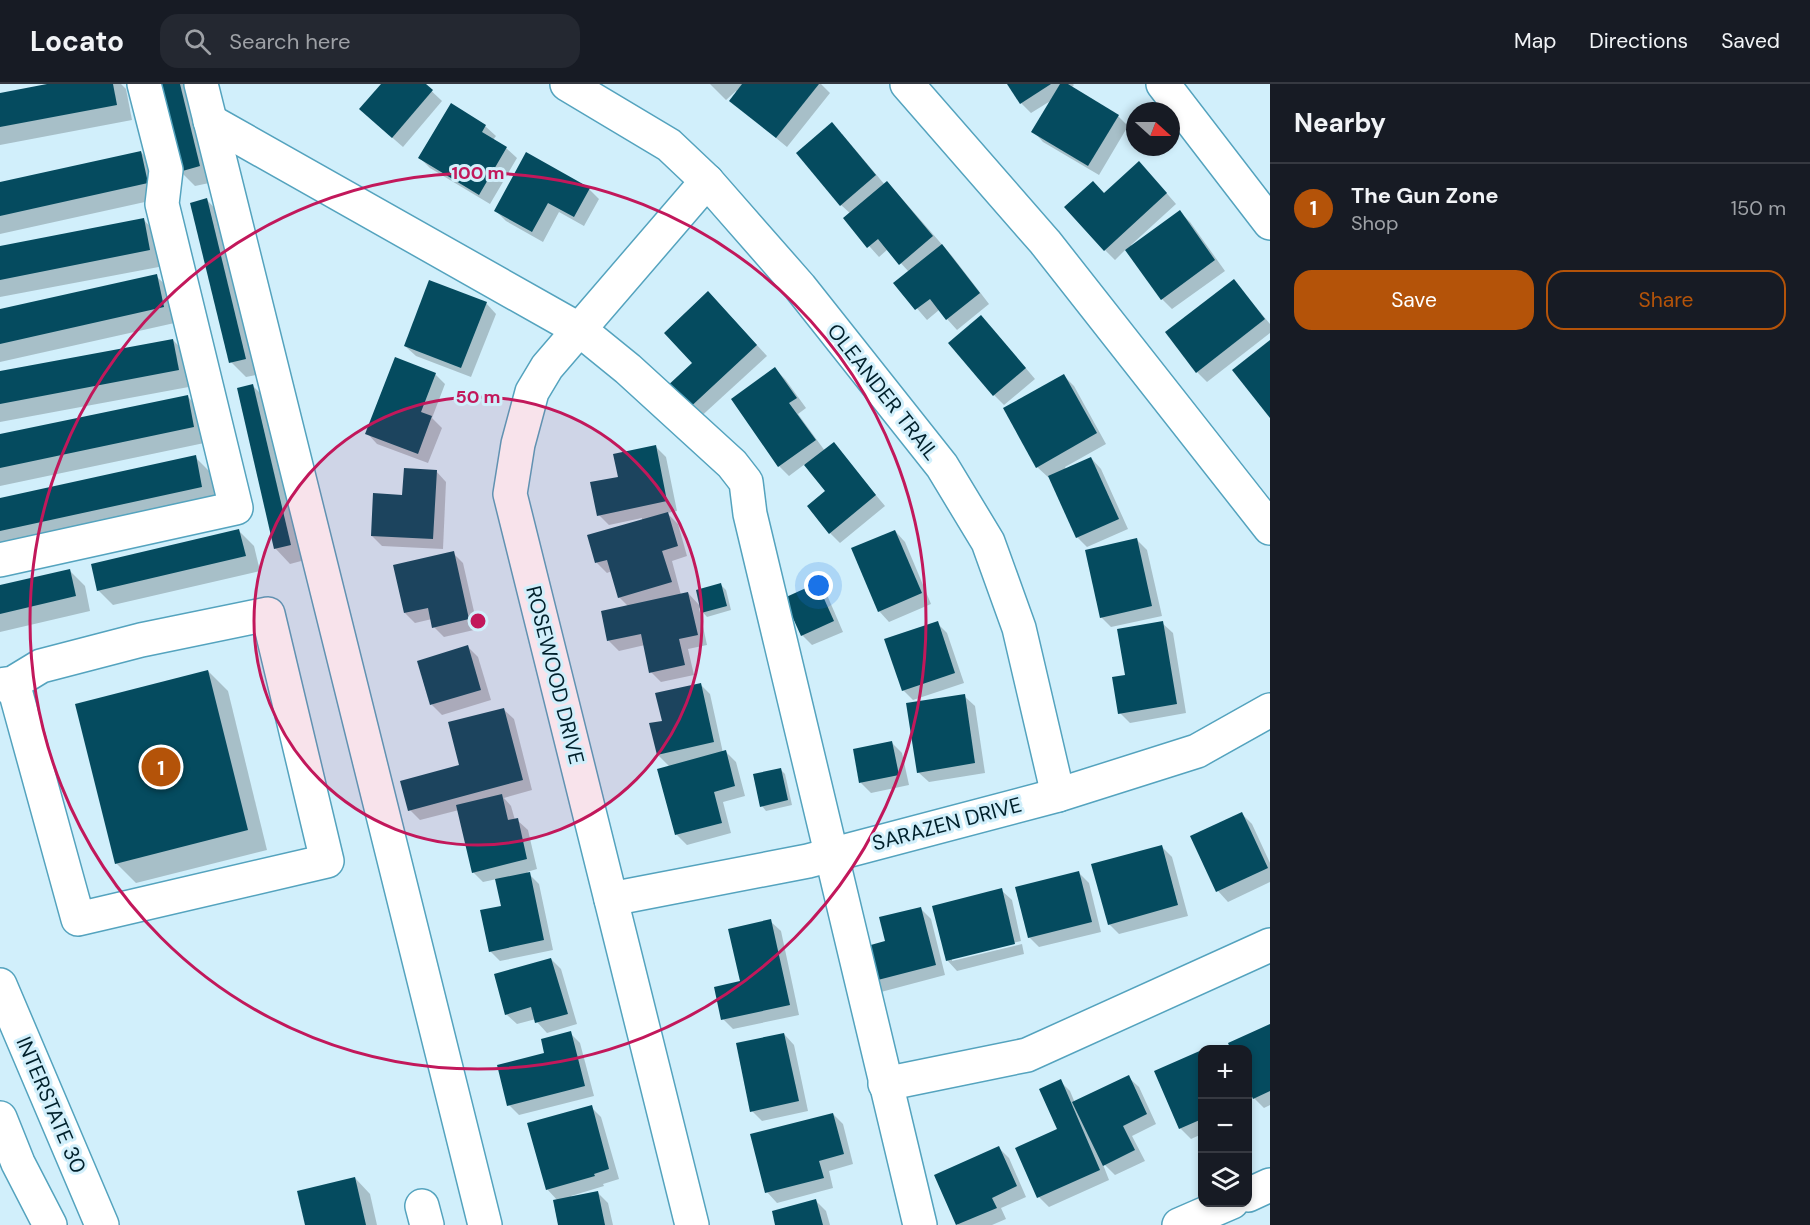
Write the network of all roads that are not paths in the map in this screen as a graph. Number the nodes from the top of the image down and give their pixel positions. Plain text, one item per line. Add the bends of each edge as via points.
1 (144, 84) edge
2 (201, 84) edge
3 (567, 84) edge
4 (907, 84) edge
5 (1163, 84) edge
6 (210, 121) junction
7 (707, 181) junction
8 (1270, 223) edge
9 (580, 330) junction
10 (1270, 528) edge
11 (0, 560) edge
12 (7, 684) edge
13 (1270, 710) edge
14 (1058, 795) junction
15 (830, 855) junction
16 (611, 899) junction
17 (1270, 945) edge
18 (0, 985) edge
19 (885, 1084) junction
20 (0, 1118) edge
21 (1270, 1185) edge
22 (1252, 1193) edge
23 (1222, 1207) edge
24 (50, 1225) edge
25 (102, 1225) edge
26 (485, 1225) edge
27 (692, 1225) edge
28 (920, 1225) edge
29 (1179, 1225) edge

1 - 11 main road via 166,170 162,204 236,508
2 - 6 main road
3 - 7 main road, OLEANDER TRAIL via 669,145
4 - 10 main road via 1045,242
5 - 8 main road
6 - 9 main road
6 - 26 main road
7 - 9 main road, ROSEWOOD DRIVE
7 - 14 main road, OLEANDER TRAIL via 800,287 942,466 988,542 1019,628
9 - 15 main road via 732,464 746,482 750,514
9 - 16 main road, ROSEWOOD DRIVE via 547,367 532,392 510,494
12 - 12 main road via 78,919 327,861 268,614 141,640 41,666
13 - 14 main road, SARAZEN DRIVE via 1197,751
14 - 15 main road, SARAZEN DRIVE
15 - 16 main road, SARAZEN DRIVE
15 - 19 main road
16 - 27 main road, ROSEWOOD DRIVE
17 - 19 main road via 1027,1055
18 - 25 main road, INTERSTATE 30
19 - 28 main road
20 - 24 main road
21 - 22 main road
23 - 29 main road

